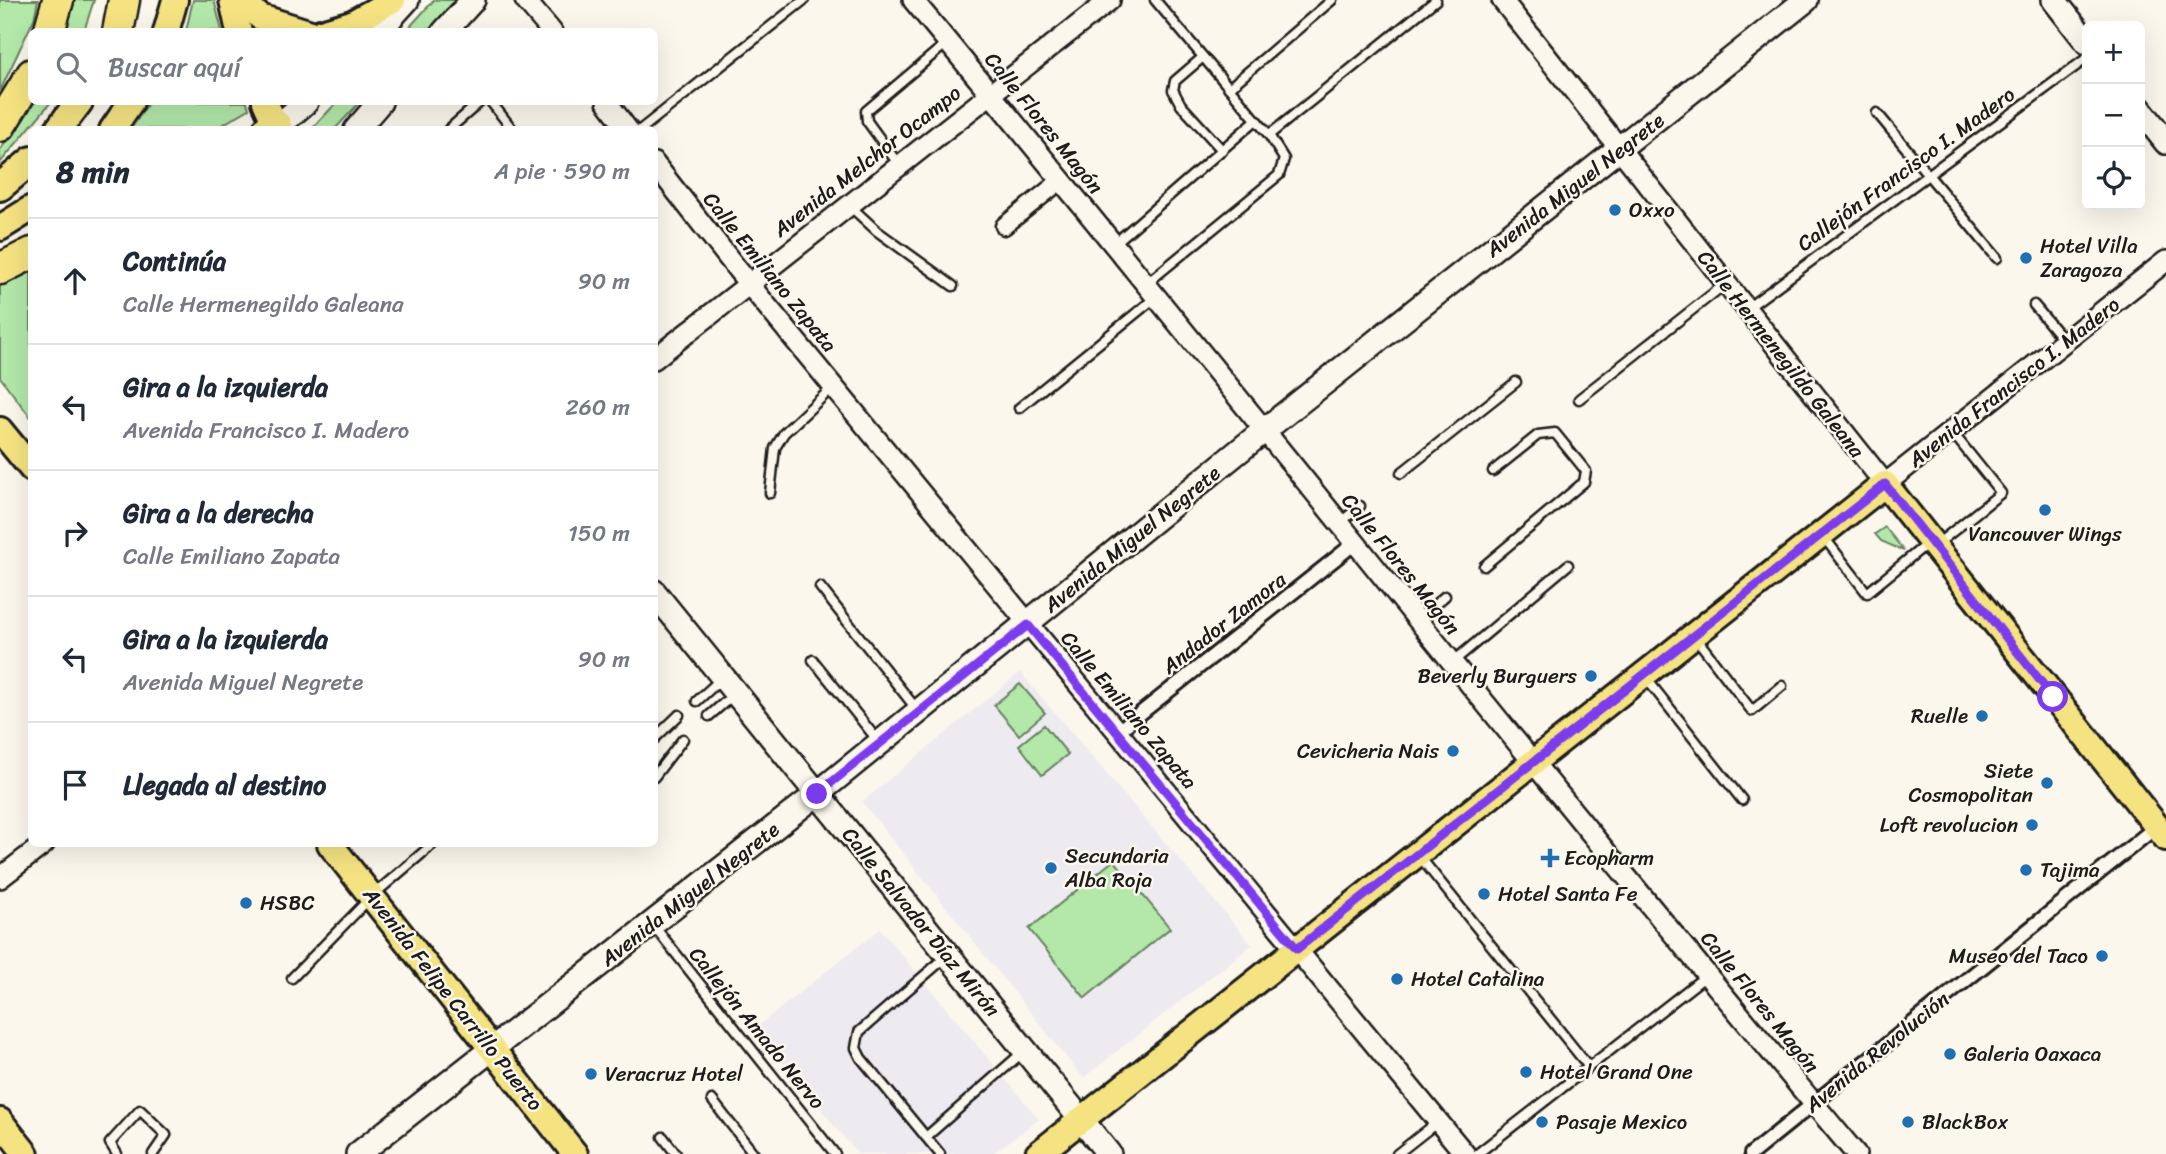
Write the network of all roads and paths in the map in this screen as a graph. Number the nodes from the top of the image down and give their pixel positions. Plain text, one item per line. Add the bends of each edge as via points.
1 (58, 0) edge
2 (124, 0) edge
3 (136, 0) edge
4 (175, 0) edge
5 (232, 0) edge
6 (240, 0) edge
7 (394, 0) edge
8 (407, 0) edge
9 (473, 0) edge
10 (525, 0) edge
11 (804, 0) edge
12 (913, 0) edge
13 (1110, 0) edge
14 (1155, 0) edge
15 (1332, 0) edge
16 (1436, 0) edge
17 (1502, 0) edge
18 (2054, 0) edge
19 (1800, 2) edge
20 (50, 28) edge
21 (120, 28) edge
22 (122, 28) edge
23 (167, 28) edge
24 (238, 28) edge
25 (295, 28) edge
26 (335, 28) edge
27 (382, 28) edge
28 (448, 28) edge
29 (549, 28) edge
30 (2082, 36) edge
31 (948, 42) junction
32 (1203, 57) junction
33 (2082, 62) edge
34 (28, 80) edge
35 (1229, 88) junction
36 (990, 94) junction
37 (77, 105) edge
38 (129, 105) edge
39 (301, 105) edge
40 (377, 105) edge
41 (477, 105) edge
42 (493, 105) edge
43 (609, 105) edge
44 (1877, 113) dead end
45 (2145, 115) edge
46 (1256, 120) junction
47 (272, 123) edge
48 (0, 126) edge
49 (61, 126) edge
50 (115, 126) edge
51 (359, 126) edge
52 (453, 126) edge
53 (510, 126) edge
54 (625, 126) edge
55 (645, 126) edge
56 (1269, 135) junction
57 (2166, 142) edge
58 (1222, 150) junction
59 (1620, 150) junction
60 (28, 163) edge
61 (899, 165) junction
62 (658, 168) edge
63 (1928, 175) junction
64 (1060, 181) junction
65 (0, 187) edge
66 (848, 205) junction
67 (28, 210) edge
68 (1004, 226) dead end
69 (0, 228) edge
70 (1114, 244) junction
71 (28, 255) edge
72 (1997, 258) dead end
73 (2166, 261) edge
74 (0, 269) edge
75 (748, 283) junction
76 (1725, 284) junction
77 (953, 286) dead end
78 (1151, 290) junction
79 (2034, 305) dead end
80 (1746, 309) junction
81 (2065, 342) junction
82 (658, 356) edge
83 (1516, 382) dead end
84 (834, 387) junction
85 (1579, 400) dead end
86 (1019, 408) dead end
87 (1266, 429) junction
88 (0, 430) edge
89 (1952, 431) junction
90 (28, 464) edge
91 (1493, 471) dead end
92 (1401, 473) dead end
93 (1885, 484) junction
94 (770, 493) dead end
95 (1360, 506) dead end
96 (1339, 524) junction
97 (1821, 534) junction
98 (1355, 543) junction
99 (1932, 544) junction
100 (1568, 565) dead end
101 (1484, 566) dead end
102 (820, 587) dead end
103 (1445, 596) dead end
104 (658, 597) edge
105 (1417, 620) junction
106 (1028, 625) junction
107 (1694, 635) junction
108 (813, 660) dead end
109 (1452, 663) junction
110 (1644, 675) junction
111 (729, 685) junction
112 (1782, 686) dead end
113 (696, 701) dead end
114 (919, 712) junction
115 (679, 715) dead end
116 (709, 716) dead end
117 (1117, 732) junction
118 (658, 735) edge
119 (683, 739) dead end
120 (880, 743) junction
121 (1532, 763) junction
122 (658, 772) edge
123 (817, 794) junction
124 (1742, 800) dead end
125 (2163, 827) edge
126 (40, 847) edge
127 (332, 847) edge
128 (430, 847) edge
129 (1417, 854) junction
130 (0, 878) edge
131 (373, 896) junction
132 (652, 924) junction
133 (1297, 949) junction
134 (949, 954) junction
135 (1709, 974) junction
136 (292, 978) dead end
137 (492, 1048) junction
138 (1025, 1050) junction
139 (1589, 1067) junction
140 (712, 1100) dead end
141 (1813, 1103) junction
142 (1082, 1119) junction
143 (0, 1121) edge
144 (1438, 1122) junction
145 (663, 1137) dead end
146 (926, 1137) junction
147 (23, 1153) edge
148 (117, 1154) edge
149 (153, 1154) edge
150 (358, 1154) edge
151 (575, 1154) edge
152 (676, 1154) edge
153 (754, 1154) edge
154 (835, 1154) edge
155 (940, 1154) edge
156 (1038, 1154) edge
157 (1109, 1154) edge
158 (1397, 1154) edge
159 (1465, 1154) edge
160 (1477, 1154) edge
161 (1751, 1154) edge
162 (1856, 1154) edge

1 - 20 highway
2 - 21 highway
3 - 22 highway
4 - 23 main road
5 - 24 main road
6 - 25 main road via 260,17
7 - 26 main road
8 - 27 main road
9 - 28 main road
10 - 29 street
11 - 55 lane
12 - 31 street, Calle Flores Magón
13 - 36 street, Avenida Melchor Ocampo
14 - 32 lane
15 - 35 lane
16 - 56 lane
17 - 59 street, Calle Hermenegildo Galeana
18 - 30 main road
19 - 59 main road, Avenida Miguel Negrete
31 - 36 street, Calle Flores Magón
31 - 61 lane via 866,111 867,121
32 - 35 lane
32 - 58 lane via 1175,81 1173,90
33 - 63 lane, Callejón Francisco I. Madero
34 - 48 highway
35 - 46 lane
36 - 61 street, Avenida Melchor Ocampo
36 - 64 street, Calle Flores Magón
37 - 49 highway
38 - 50 main road
39 - 47 main road
40 - 51 main road
41 - 52 lane
42 - 53 lane
43 - 54 street
44 - 63 lane
45 - 57 main road
46 - 56 lane
46 - 58 lane
56 - 78 lane via 1284,159 1279,174
58 - 70 lane
59 - 76 street, Calle Hermenegildo Galeana
59 - 87 main road, Avenida Miguel Negrete
60 - 65 highway
61 - 66 street, Avenida Melchor Ocampo
62 - 75 street, Calle Emiliano Zapata
63 - 72 lane
63 - 80 lane, Callejón Francisco I. Madero
64 - 68 street
64 - 70 street, Calle Flores Magón
66 - 75 street, Avenida Melchor Ocampo
66 - 77 lane
67 - 69 main road
70 - 78 street, Calle Flores Magón
71 - 74 highway
73 - 81 street, Avenida Francisco I. Madero
75 - 82 street, Avenida Melchor Ocampo
75 - 84 street, Calle Emiliano Zapata
76 - 80 street, Calle Hermenegildo Galeana
76 - 85 lane
78 - 86 lane
78 - 87 street, Calle Flores Magón
79 - 81 lane
80 - 93 street, Calle Hermenegildo Galeana
81 - 89 street, Avenida Francisco I. Madero
83 - 92 lane
84 - 94 lane via 784,433 775,448
84 - 106 street, Calle Emiliano Zapata
87 - 96 street, Calle Flores Magón
87 - 106 main road, Avenida Miguel Negrete
88 - 90 main road
89 - 93 street, Avenida Francisco I. Madero
89 - 99 lane via 2001,493
91 - 101 lane via 1538,435 1555,433 1586,471 1584,482
93 - 97 main road, Avenida Francisco I. Madero
93 - 99 main road, Calle Hermenegildo Galeana
95 - 96 lane
96 - 98 street, Calle Flores Magón
97 - 99 lane via 1867,593
97 - 107 main road, Avenida Francisco I. Madero
98 - 105 street, Calle Flores Magón
98 - 117 street, Andador Zamora
99 - 125 main road, Calle Hermenegildo Galeana
100 - 109 lane
102 - 114 lane
103 - 105 lane
104 - 111 main road, Calle Salvador Díaz Mirón
105 - 109 street, Calle Flores Magón
106 - 114 main road, Avenida Miguel Negrete
106 - 117 street, Calle Emiliano Zapata
107 - 110 main road, Avenida Francisco I. Madero
107 - 112 lane via 1752,710
108 - 120 lane
109 - 121 street, Calle Flores Magón
110 - 121 main road, Avenida Francisco I. Madero
110 - 124 lane
111 - 113 lane
111 - 116 lane
111 - 123 main road, Calle Salvador Díaz Mirón
114 - 120 main road, Avenida Miguel Negrete
115 - 118 lane
117 - 133 street, Calle Emiliano Zapata
119 - 122 lane
120 - 123 main road, Avenida Miguel Negrete
121 - 129 main road, Avenida Francisco I. Madero
121 - 135 street, Calle Flores Magón
123 - 132 main road, Avenida Miguel Negrete
123 - 134 main road, Calle Salvador Díaz Mirón
125 - 141 street, Avenida Revolución
126 - 130 street
127 - 131 main road, Avenida Felipe Carrillo Puerto
128 - 131 lane
129 - 133 main road, Avenida Francisco I. Madero
129 - 139 lane
131 - 136 lane
131 - 137 main road, Avenida Felipe Carrillo Puerto
132 - 137 main road, Avenida Miguel Negrete
132 - 154 lane, Callejón Amado Nervo
133 - 142 main road, Avenida Francisco I. Madero
133 - 144 street, Calle Emiliano Zapata
134 - 138 main road, Calle Salvador Díaz Mirón
134 - 146 lane via 859,1032 856,1040 861,1058
135 - 139 lane
135 - 141 street, Calle Flores Magón
137 - 150 main road, Avenida Miguel Negrete
137 - 151 main road, Avenida Felipe Carrillo Puerto
138 - 142 main road, Calle Salvador Díaz Mirón
138 - 146 lane
139 - 160 lane
140 - 153 lane
141 - 161 street, Avenida Revolución
141 - 162 street, Calle Flores Magón
142 - 156 main road, Avenida Francisco I. Madero
142 - 157 main road, Calle Salvador Díaz Mirón
143 - 147 main road
144 - 158 lane
144 - 159 street, Calle Emiliano Zapata
145 - 152 lane
146 - 155 lane
148 - 149 lane via 110,1143 140,1110 166,1135

